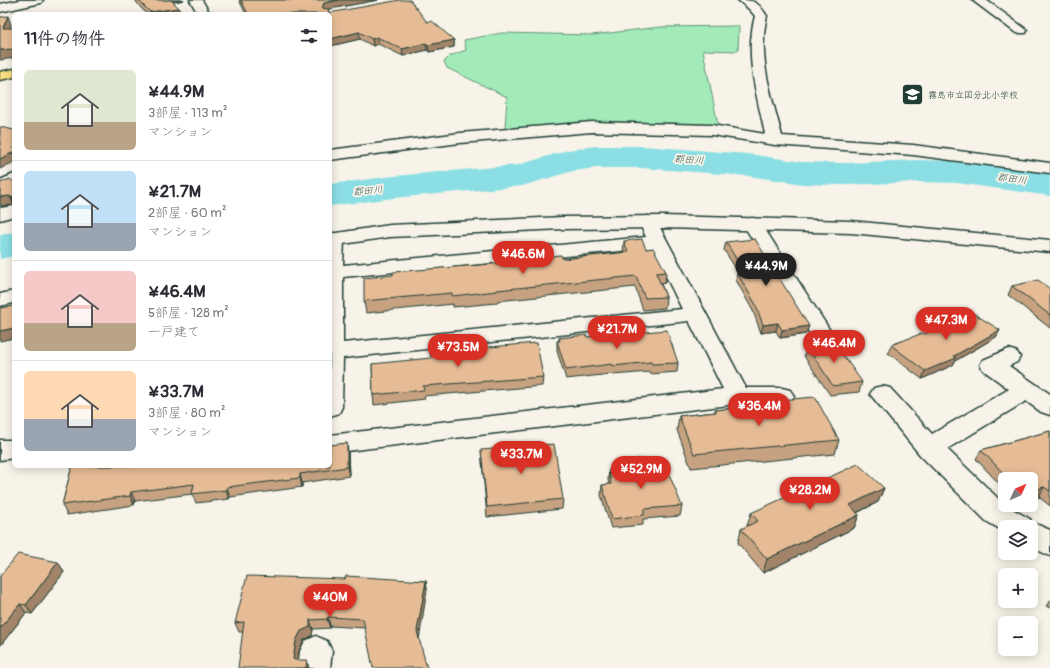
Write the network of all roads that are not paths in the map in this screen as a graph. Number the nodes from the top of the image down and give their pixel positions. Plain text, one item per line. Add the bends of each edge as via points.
1 (37, 0) edge
2 (196, 0) edge
3 (744, 0) edge
4 (978, 0) edge
5 (2, 8) edge
6 (203, 12) edge
7 (1021, 30) dead end
8 (12, 74) edge
9 (0, 76) edge
10 (775, 140) junction
11 (332, 155) edge
12 (1050, 168) edge
13 (12, 180) edge
14 (0, 187) edge
15 (12, 212) edge
16 (0, 214) edge
17 (752, 224) junction
18 (653, 232) junction
19 (332, 239) edge
20 (1050, 246) edge
21 (334, 272) junction
22 (12, 297) edge
23 (0, 300) edge
24 (332, 305) edge
25 (695, 314) junction
26 (820, 332) dead end
27 (332, 352) edge
28 (1009, 357) dead end
29 (1026, 390) junction
30 (882, 394) dead end
31 (738, 396) junction
32 (782, 396) dead end
33 (1050, 406) edge
34 (332, 444) edge
35 (929, 448) junction
36 (12, 449) edge
37 (0, 450) edge
38 (1008, 520) edge
39 (1038, 537) edge
40 (1050, 544) edge

1 - 5 street
2 - 6 street
3 - 10 street via 761,16 758,25 757,59
4 - 7 street
8 - 9 main road
10 - 11 street via 712,130 592,127 460,138
10 - 12 street via 913,150
13 - 14 street
15 - 16 street
17 - 18 street
17 - 20 street via 851,226
17 - 26 street
18 - 19 street via 563,223 390,231
18 - 21 street
18 - 25 street
19 - 21 street
21 - 24 street
22 - 23 street
25 - 27 street
25 - 31 street
28 - 29 street via 991,365
29 - 33 street
29 - 35 street
30 - 35 street
31 - 32 street
31 - 34 street
35 - 38 street via 996,513
36 - 37 street
39 - 40 street

